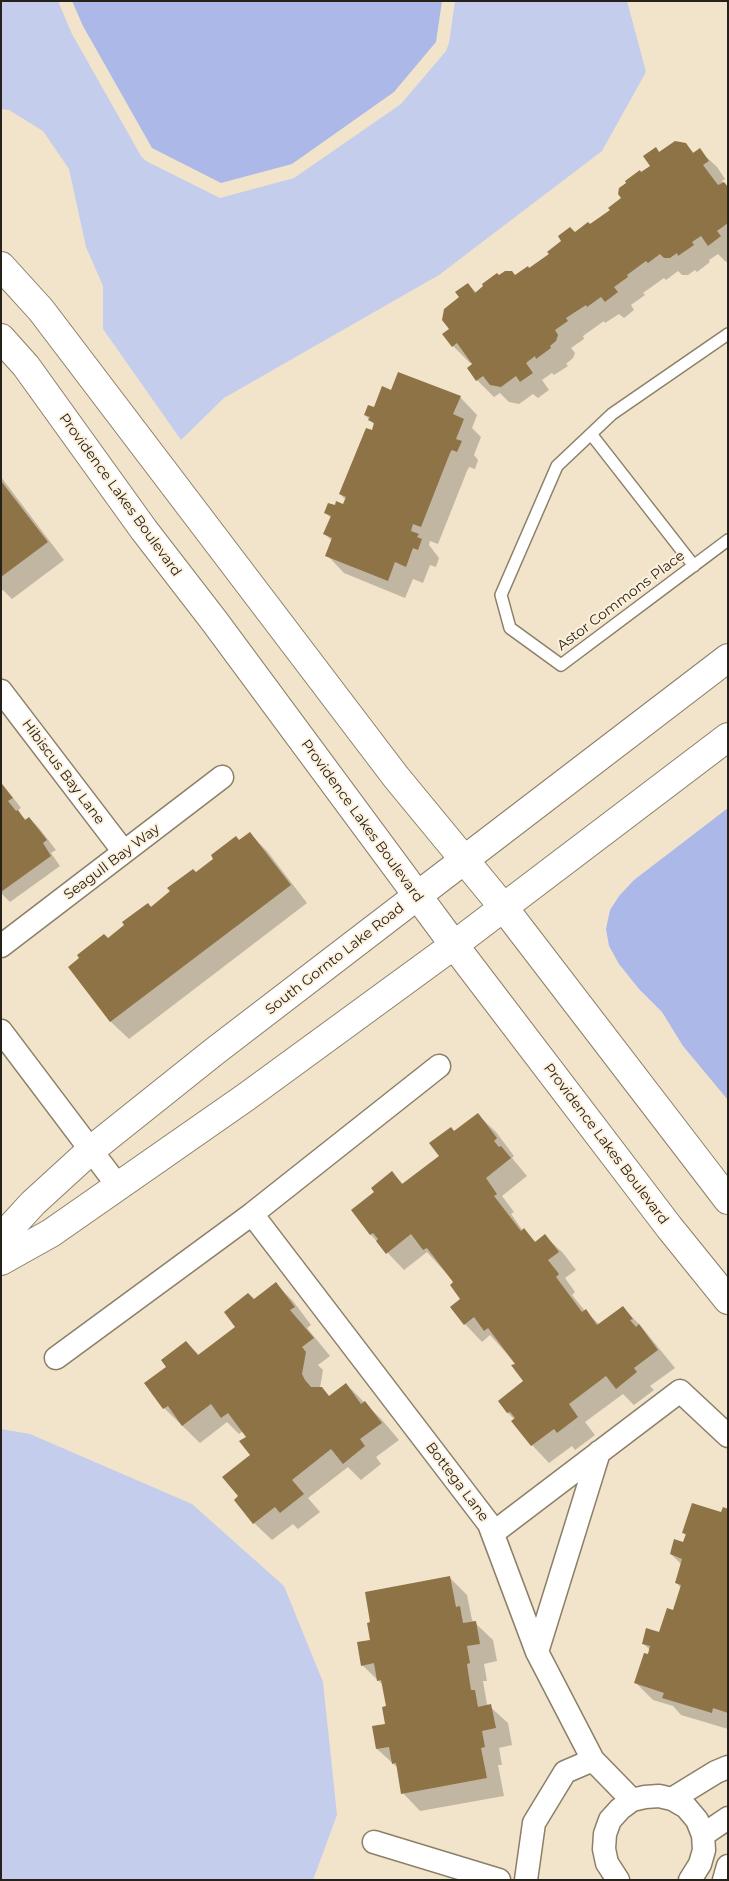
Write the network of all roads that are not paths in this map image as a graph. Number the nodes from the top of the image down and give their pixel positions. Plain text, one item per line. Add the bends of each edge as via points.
1 (1, 266) edge
2 (728, 334) edge
3 (1, 338) edge
4 (591, 434) junction
5 (728, 540) edge
6 (694, 566) junction
7 (728, 658) edge
8 (1, 691) edge
9 (728, 737) edge
10 (222, 778) dead end
11 (124, 852) junction
12 (464, 860) junction
13 (417, 896) junction
14 (504, 908) junction
15 (454, 945) junction
16 (1, 946) edge
17 (1, 1031) edge
18 (439, 1066) dead end
19 (91, 1150) junction
20 (118, 1186) junction
21 (728, 1200) edge
22 (252, 1214) junction
23 (1, 1238) edge
24 (1, 1261) edge
25 (728, 1300) edge
26 (56, 1358) dead end
27 (728, 1436) edge
28 (599, 1452) junction
29 (493, 1533) junction
30 (537, 1652) junction
31 (594, 1760) junction
32 (728, 1767) edge
33 (672, 1799) junction
34 (632, 1800) junction
35 (728, 1818) edge
36 (703, 1835) junction
37 (374, 1842) dead end
38 (728, 1866) edge
39 (499, 1880) edge
40 (526, 1880) edge
41 (618, 1880) edge
42 (690, 1880) edge
43 (724, 1880) edge

1 - 12 street via 40,310 396,777
2 - 4 lane, Astor Commons Place via 612,414
3 - 13 street, Providence Lakes Boulevard via 26,366
4 - 6 lane
4 - 6 lane, Astor Commons Place via 557,466 500,595 510,628 561,665
5 - 6 lane, Astor Commons Place
7 - 12 street, South Gornto Lake Road
8 - 11 street, Hibiscus Bay Lane
9 - 14 street
10 - 11 street, Seagull Bay Way
11 - 16 street, Seagull Bay Way
12 - 13 street, South Gornto Lake Road
12 - 14 street
13 - 15 street, Providence Lakes Boulevard
13 - 19 street, South Gornto Lake Road
14 - 15 street
14 - 21 street
15 - 20 street
15 - 25 street, Providence Lakes Boulevard
17 - 19 street
18 - 22 street
19 - 20 street
19 - 23 street, South Gornto Lake Road
20 - 24 street via 51,1232
22 - 26 street
22 - 29 street, Bottega Lane
27 - 28 street via 680,1391
28 - 29 street
28 - 30 street
29 - 30 street, Bottega Lane
30 - 31 street, Bottega Lane
31 - 34 street, Bottega Lane
31 - 40 street via 564,1772 534,1823
32 - 33 street
33 - 34 street via 645,1796
33 - 36 street via 686,1807 697,1820
34 - 41 street via 610,1820 605,1834 607,1863
35 - 36 street
36 - 42 street via 704,1850 700,1864
37 - 39 street
38 - 43 street

